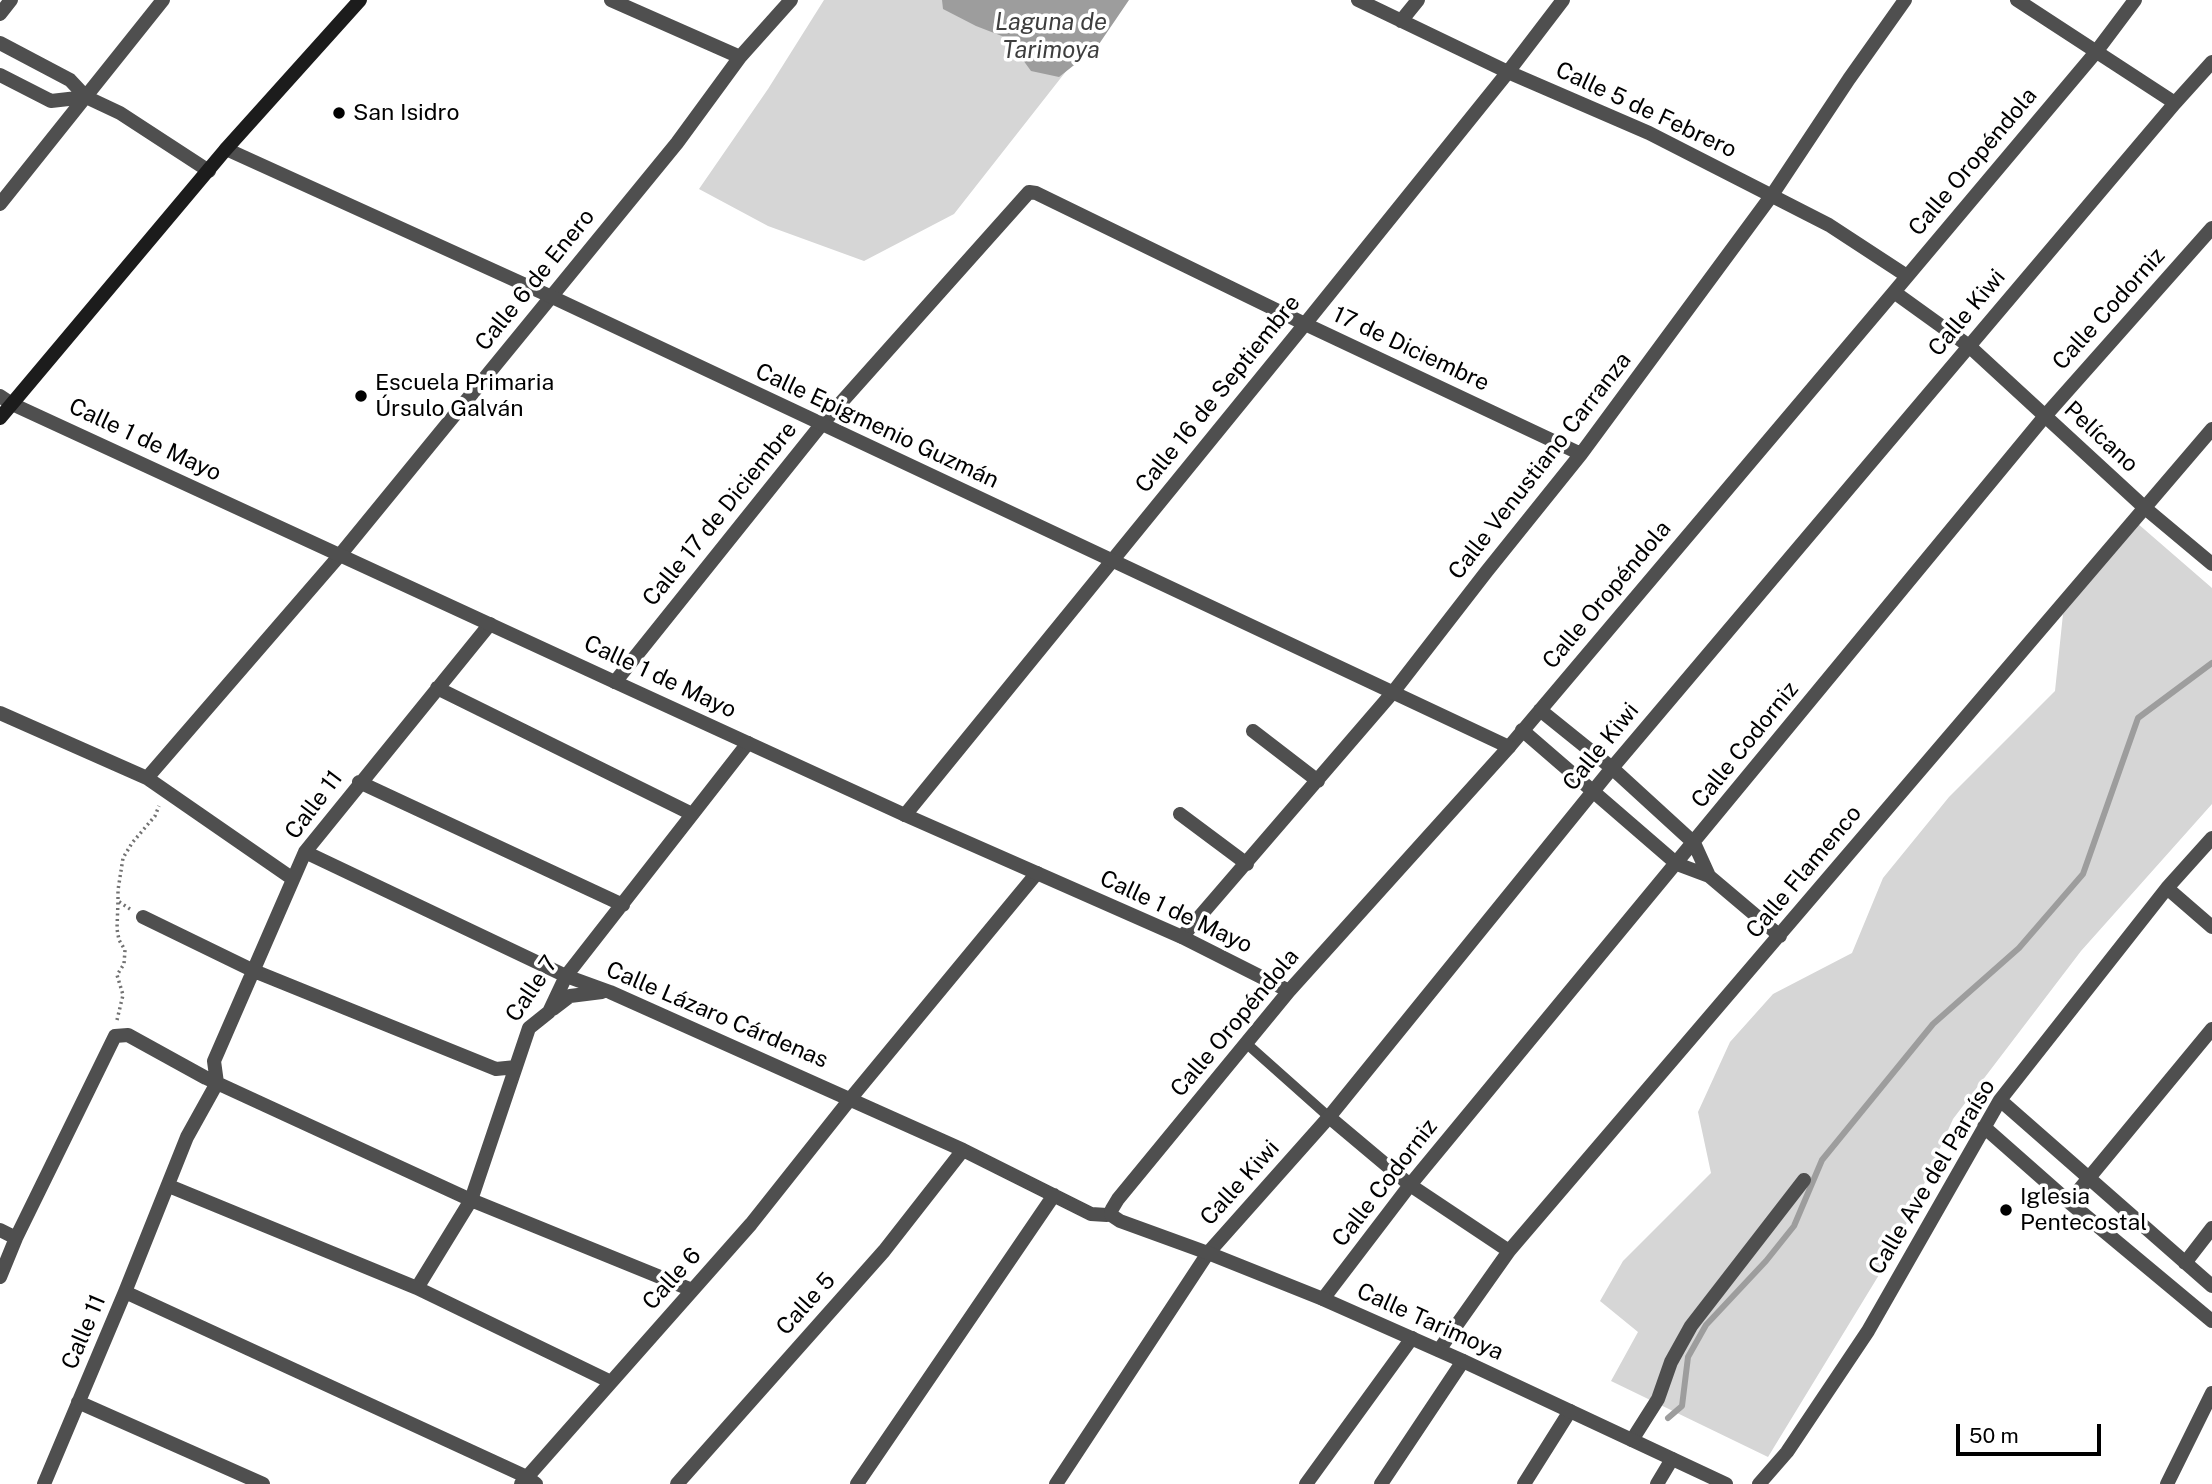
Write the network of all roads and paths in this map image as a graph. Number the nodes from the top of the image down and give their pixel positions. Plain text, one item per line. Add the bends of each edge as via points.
1 (11, 0) edge
2 (163, 0) edge
3 (360, 0) edge
4 (611, 0) edge
5 (792, 0) edge
6 (1358, 0) edge
7 (1418, 0) edge
8 (1563, 0) edge
9 (1905, 0) edge
10 (2017, 0) edge
11 (2136, 0) edge
12 (0, 14) edge
13 (1401, 21) junction
14 (0, 43) edge
15 (2096, 52) junction
16 (740, 57) junction
17 (2212, 62) edge
18 (1508, 72) junction
19 (0, 75) edge
20 (86, 97) junction
21 (2175, 103) junction
22 (226, 149) junction
23 (209, 171) junction
24 (1033, 192) joint
25 (1772, 195) junction
26 (0, 204) edge
27 (2212, 228) edge
28 (1907, 275) junction
29 (1894, 292) junction
30 (552, 297) junction
31 (1305, 324) junction
32 (1969, 346) junction
33 (6, 400) edge
34 (2045, 416) junction
35 (0, 418) edge
36 (821, 425) junction
37 (2212, 429) edge
38 (1581, 454) junction
39 (2145, 508) junction
40 (340, 555) junction
41 (1111, 560) junction
42 (2212, 564) edge
43 (490, 624) junction
44 (615, 682) junction
45 (437, 688) junction
46 (1394, 691) junction
47 (1540, 710) junction
48 (0, 713) edge
49 (1522, 730) junction
50 (1253, 732) dead end
51 (748, 743) junction
52 (1508, 747) junction
53 (1612, 768) junction
54 (146, 778) junction
55 (1318, 781) junction
56 (359, 782) junction
57 (161, 787) junction
58 (1593, 793) junction
59 (692, 814) junction
60 (1180, 814) dead end
61 (905, 815) junction
62 (2212, 838) edge
63 (1694, 843) junction
64 (305, 852) junction
65 (1247, 864) junction
66 (1677, 864) junction
67 (1037, 873) junction
68 (1709, 876) junction
69 (293, 879) junction
70 (2167, 888) junction
71 (118, 901) junction
72 (623, 905) junction
73 (143, 916) joint
74 (2212, 927) edge
75 (1780, 936) junction
76 (1182, 937) junction
77 (254, 971) junction
78 (566, 976) junction
79 (1289, 991) junction
80 (610, 992) junction
81 (550, 1012) junction
82 (2212, 1029) edge
83 (116, 1036) junction
84 (1247, 1044) junction
85 (214, 1061) junction
86 (516, 1067) junction
87 (198, 1073) junction
88 (217, 1083) junction
89 (850, 1098) junction
90 (2000, 1100) junction
91 (1329, 1117) junction
92 (1984, 1126) junction
93 (963, 1150) junction
94 (2088, 1178) junction
95 (1804, 1180) dead end
96 (1410, 1185) junction
97 (169, 1186) junction
98 (1054, 1195) junction
99 (471, 1200) junction
100 (2069, 1202) junction
101 (1111, 1214) junction
102 (2212, 1228) edge
103 (0, 1230) edge
104 (16, 1238) junction
105 (1509, 1251) junction
106 (1208, 1253) junction
107 (2185, 1263) junction
108 (0, 1277) edge
109 (2212, 1286) edge
110 (417, 1288) junction
111 (692, 1290) junction
112 (125, 1292) junction
113 (1323, 1299) junction
114 (2212, 1321) edge
115 (1412, 1338) junction
116 (1439, 1350) junction
117 (1463, 1361) junction
118 (611, 1382) junction
119 (2212, 1394) edge
120 (78, 1402) junction
121 (1570, 1411) junction
122 (1632, 1440) junction
123 (1672, 1459) junction
124 (528, 1482) edge
125 (44, 1484) edge
126 (263, 1484) edge
127 (677, 1484) edge
128 (857, 1484) edge
129 (1056, 1484) edge
130 (1306, 1484) edge
131 (1381, 1484) edge
132 (1524, 1484) edge
133 (1657, 1484) edge
134 (1726, 1484) edge
135 (1759, 1484) edge
136 (2166, 1484) edge

1 - 12 street
2 - 20 street
3 - 22 main road
4 - 16 street
5 - 16 street, Calle 6 de Enero
6 - 13 street, Calle 5 de Febrero
7 - 13 street
8 - 18 street, Calle 16 de Septiembre
9 - 25 street, Calle Venustiano Carranza
10 - 15 street
11 - 15 street, Calle Oropéndola
13 - 18 street, Calle 5 de Febrero
14 - 20 street via 70,80
15 - 21 street
15 - 28 street, Calle Oropéndola
16 - 30 street, Calle 6 de Enero
17 - 21 street, Calle Kiwi
18 - 25 street, Calle 5 de Febrero via 1649,133
18 - 31 street, Calle 16 de Septiembre
19 - 20 street via 51,101
20 - 23 street via 120,113
20 - 26 street
21 - 32 street, Calle Kiwi
22 - 23 main road
22 - 30 street, Calle Epigmenio Guzmán
23 - 33 main road
24 - 31 street, 17 de Diciembre
24 - 36 street, Calle 17 de Diciembre
25 - 28 street, Calle 5 de Febrero
25 - 38 street, Calle Venustiano Carranza
27 - 34 street, Calle Codorniz
28 - 29 street, Calle Oropéndola
29 - 32 street, Pelícano
29 - 47 street, Calle Oropéndola
30 - 36 street, Calle Epigmenio Guzmán
30 - 40 street, Calle 6 de Enero
31 - 38 street, 17 de Diciembre
31 - 41 street, Calle 16 de Septiembre
32 - 34 street, Pelícano
32 - 53 street, Calle Kiwi
33 - 35 main road
33 - 40 street, Calle 1 de Mayo
34 - 39 street, Pelícano
34 - 63 street, Calle Codorniz
36 - 41 street, Calle Epigmenio Guzmán
36 - 44 street, Calle 17 de Diciembre
37 - 39 street, Calle Flamenco
38 - 46 street, Calle Venustiano Carranza
39 - 42 street, Pelícano
39 - 75 street, Calle Flamenco
40 - 43 street, Calle 1 de Mayo
40 - 54 street, Calle 6 de Enero
41 - 46 street, Calle Epigmenio Guzmán
41 - 61 street, Calle 16 de Septiembre
43 - 44 street, Calle 1 de Mayo
43 - 45 street, Calle 11
44 - 51 street, Calle 1 de Mayo
45 - 56 street, Calle 11
45 - 59 street
46 - 52 street, Calle Epigmenio Guzmán
46 - 55 street, Calle Venustiano Carranza
47 - 49 street, Calle Oropéndola
47 - 53 street
48 - 54 street
49 - 52 street, Calle Oropéndola
49 - 58 street
50 - 55 street
51 - 59 street, Calle 7
51 - 61 street, Calle 1 de Mayo
52 - 79 street, Calle Oropéndola
53 - 58 street, Calle Kiwi
53 - 63 street
54 - 57 street
55 - 65 street, Calle Venustiano Carranza
56 - 64 street, Calle 11
56 - 72 street
57 - 69 street
57 - 71 path via 155,816 123,858
58 - 66 street
58 - 91 street, Calle Kiwi
59 - 72 street, Calle 7
60 - 65 street
61 - 67 street, Calle 1 de Mayo
62 - 70 street, Calle Ave del Paraíso
63 - 66 street, Calle Codorniz
63 - 68 street
64 - 69 street, Calle 11
64 - 78 street, Calle Lázaro Cárdenas
65 - 76 street, Calle Venustiano Carranza
66 - 68 street
66 - 96 street, Calle Codorniz
67 - 76 street, Calle 1 de Mayo
67 - 89 street, Calle 6
68 - 75 street
69 - 77 street, Calle 11
70 - 74 street
70 - 90 street, Calle Ave del Paraíso
71 - 73 path
71 - 83 path via 117,929 125,950 117,975 123,995
72 - 78 street, Calle 7
73 - 77 street
75 - 105 street, Calle Flamenco
76 - 79 street, Calle 1 de Mayo
77 - 85 street, Calle 11
77 - 86 street via 496,1069
78 - 80 street, Calle Lázaro Cárdenas
78 - 81 street, Calle 7
79 - 84 street, Calle Oropéndola
80 - 81 street via 570,996
80 - 89 street, Calle Lázaro Cárdenas
81 - 86 street, Calle 7 via 529,1028
82 - 94 street
83 - 87 street via 128,1035
83 - 104 street
84 - 91 lane
84 - 101 street, Calle Oropéndola via 1118,1199
85 - 87 street
85 - 88 street
86 - 99 street, Calle 7
87 - 88 street
88 - 97 street, Calle 11 via 187,1137
88 - 99 street
89 - 93 street, Calle Lázaro Cárdenas
89 - 111 street, Calle 6 via 751,1224
90 - 92 street, Calle Ave del Paraíso
90 - 94 street
91 - 96 street
91 - 106 street, Calle Kiwi
92 - 100 street
92 - 135 street, Calle Ave del Paraíso via 1868,1331 1787,1452
93 - 98 street, Calle Lázaro Cárdenas
93 - 127 street, Calle 5 via 884,1251
94 - 100 street
94 - 107 street
95 - 122 street via 1691,1326 1658,1399
96 - 105 street
96 - 113 street, Calle Codorniz
97 - 110 street
97 - 112 street, Calle 11
98 - 101 street, Calle Lázaro Cárdenas via 1091,1214
98 - 128 street
99 - 110 street, Calle 7
99 - 111 street
100 - 114 street
101 - 106 street, Calle Tarimoya
102 - 107 street
103 - 104 street
104 - 108 street
105 - 116 street, Calle Flamenco
106 - 113 street, Calle Tarimoya
106 - 129 street, Calle Kiwi
107 - 109 street
110 - 118 street
111 - 118 street, Calle 6
112 - 120 street, Calle 11
112 - 124 street
113 - 115 street, Calle Tarimoya
115 - 116 street, Calle Tarimoya
115 - 130 street
116 - 117 street, Calle Tarimoya
117 - 121 street, Calle Tarimoya
117 - 131 street
118 - 124 street, Calle 6
119 - 136 street
120 - 125 street, Calle 11
120 - 126 street
121 - 122 street, Calle Tarimoya
121 - 132 street
122 - 123 street, Calle Tarimoya
123 - 133 street
123 - 134 street, Calle Tarimoya

